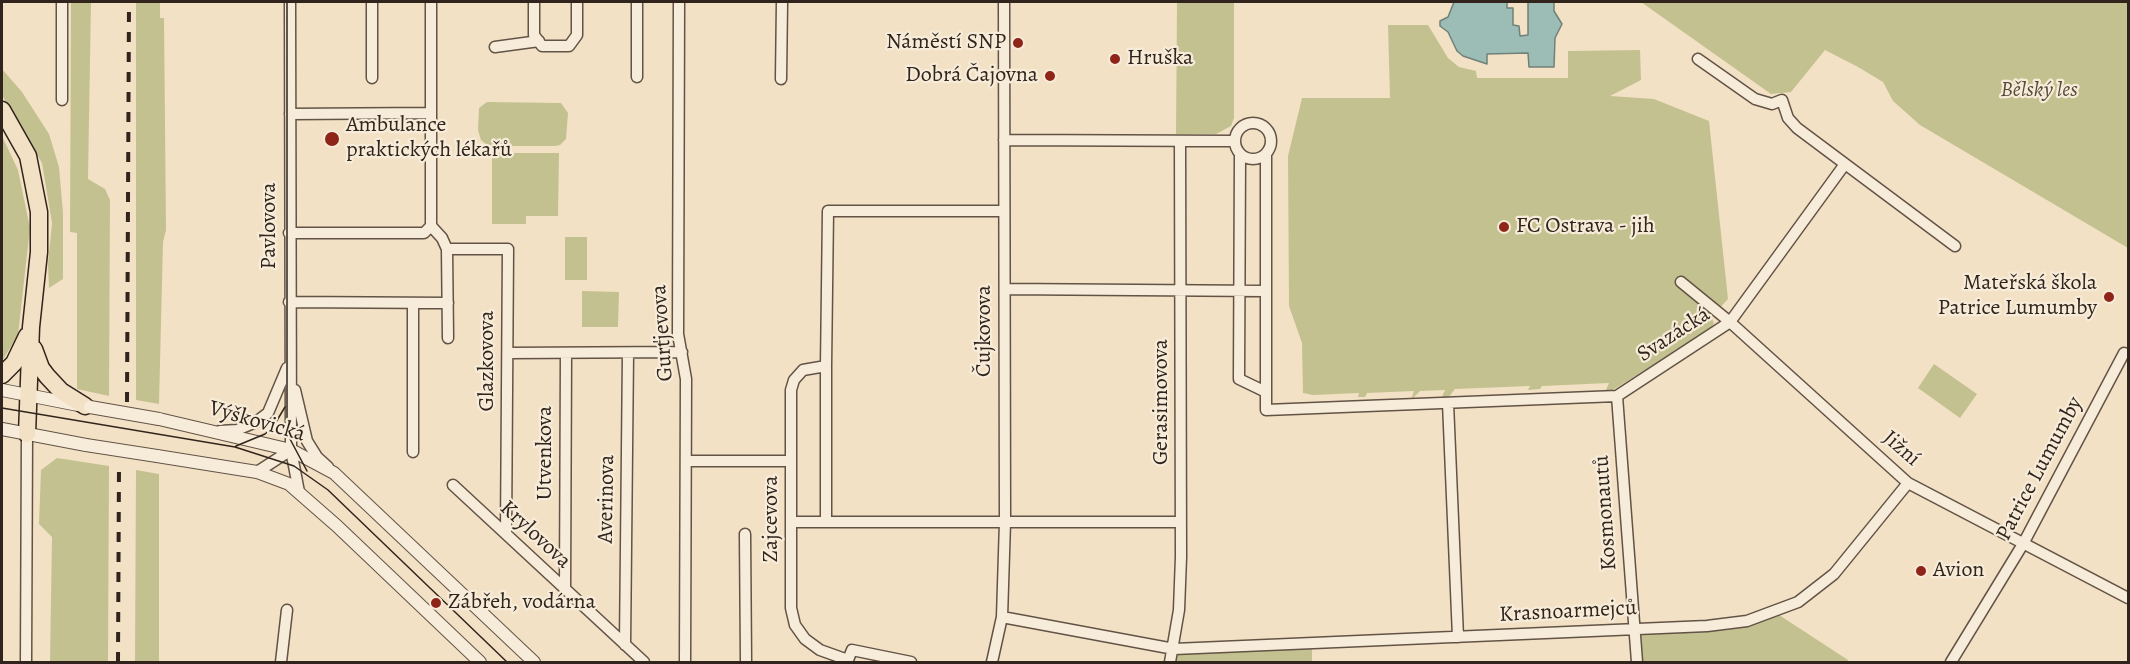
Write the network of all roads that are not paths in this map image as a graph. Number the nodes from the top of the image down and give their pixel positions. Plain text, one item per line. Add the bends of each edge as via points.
1 (62, 2) edge
2 (290, 2) edge
3 (372, 2) edge
4 (431, 2) edge
5 (534, 2) edge
6 (577, 2) edge
7 (637, 2) edge
8 (679, 2) edge
9 (782, 2) edge
10 (1004, 2) edge
11 (539, 41) junction
12 (495, 46) dead end
13 (1698, 59) dead end
14 (637, 77) dead end
15 (372, 78) dead end
16 (781, 79) dead end
17 (62, 100) dead end
18 (2, 110) edge
19 (431, 113) junction
20 (290, 114) junction
21 (7, 125) edge
22 (1004, 141) junction
23 (1180, 141) junction
24 (1235, 141) junction
25 (1240, 154) junction
26 (1266, 154) junction
27 (1845, 164) junction
28 (1004, 212) junction
29 (431, 226) junction
30 (289, 233) junction
31 (1954, 246) dead end
32 (447, 249) junction
33 (1681, 282) dead end
34 (1005, 289) junction
35 (1181, 290) junction
36 (1239, 291) junction
37 (1266, 291) junction
38 (289, 302) junction
39 (413, 303) junction
40 (448, 303) junction
41 (1730, 322) junction
42 (31, 327) junction
43 (448, 338) dead end
44 (682, 352) junction
45 (508, 353) junction
46 (566, 353) junction
47 (628, 353) junction
48 (2124, 353) dead end
49 (290, 363) junction
50 (826, 366) junction
51 (2, 375) edge
52 (2, 390) edge
53 (1266, 392) junction
54 (28, 395) junction
55 (1617, 396) junction
56 (1448, 403) junction
57 (88, 407) junction
58 (2, 429) edge
59 (218, 431) junction
60 (27, 434) junction
61 (291, 450) junction
62 (413, 452) dead end
63 (686, 461) junction
64 (791, 461) junction
65 (257, 472) junction
66 (334, 473) junction
67 (1908, 483) junction
68 (453, 485) dead end
69 (299, 492) junction
70 (791, 522) junction
71 (826, 522) junction
72 (1005, 522) junction
73 (1181, 522) junction
74 (506, 534) junction
75 (745, 534) dead end
76 (2023, 544) junction
77 (565, 590) junction
78 (2128, 598) edge
79 (287, 610) dead end
80 (1002, 617) junction
81 (1634, 629) junction
82 (1458, 637) junction
83 (625, 645) junction
84 (1174, 649) junction
85 (849, 657) edge
86 (26, 663) edge
87 (281, 663) edge
88 (480, 663) edge
89 (534, 663) edge
90 (644, 663) edge
91 (685, 663) edge
92 (746, 663) edge
93 (911, 663) edge
94 (992, 663) edge
95 (1170, 663) edge
96 (1637, 663) edge
97 (1951, 663) edge

1 - 17 street
2 - 20 street, Pavlovova
3 - 15 street
4 - 19 street
5 - 11 street via 534,35
6 - 11 street via 577,35 569,46 542,46
7 - 14 street
8 - 44 street, Gurťjevova via 678,334
9 - 16 street
10 - 22 street, Čujkovova
11 - 12 street
13 - 27 street via 1755,99 1772,105 1782,100 1788,118 1797,128
18 - 21 highway
19 - 20 street
19 - 29 street
20 - 30 street, Pavlovova
21 - 42 highway via 28,156 39,212
22 - 23 street
22 - 28 street, Čujkovova
23 - 24 street
23 - 35 street, Gerasimovova
24 - 25 street
24 - 26 street via 1244,125 1262,125 1271,139
25 - 26 street via 1254,159
25 - 36 street
26 - 37 street
27 - 31 street
27 - 41 street, Svazácká
28 - 34 street, Čujkovova
28 - 50 street via 828,211
29 - 30 street via 424,233
29 - 32 street
30 - 38 street, Pavlovova
32 - 40 street
32 - 45 street, Glazkovova via 508,249
33 - 41 street, Jižní
34 - 35 street
34 - 72 street, Čujkovova
35 - 36 street
35 - 73 street, Gerasimovova
36 - 37 street
36 - 53 street via 1239,379
37 - 53 street
38 - 39 street
38 - 49 street, Pavlovova
39 - 40 street
39 - 62 street
40 - 43 street
41 - 55 street, Svazácká
41 - 67 street, Jižní
42 - 51 highway via 14,363
42 - 54 highway
42 - 57 highway via 40,368 61,391
44 - 47 street
44 - 63 street, Gurťjevova via 686,379
45 - 46 street
45 - 74 street, Glazkovova
46 - 47 street
46 - 77 street, Utvenkova
47 - 83 street, Averinova
48 - 76 street, Patrice Lumumby
49 - 59 street via 268,413 237,430
49 - 61 street, Pavlovova
49 - 66 street via 307,441
50 - 64 street, Zajcevova via 803,370 794,380
50 - 71 street
52 - 54 street, Výškovická
53 - 56 street via 1266,410
54 - 57 street, Výškovická
54 - 60 highway
55 - 56 street
55 - 81 street, Kosmonautů
56 - 82 street
57 - 59 street, Výškovická, bridge
58 - 60 street
59 - 61 street, Výškovická
60 - 65 street, bridge
60 - 86 street
61 - 65 street
61 - 66 street, Výškovická
61 - 69 street, Pavlovova
63 - 64 street
63 - 91 street, Gurťjevova
64 - 70 street, Zajcevova
65 - 69 street
66 - 89 street, Výškovická
67 - 76 street, Jižní
67 - 81 street, Krasnoarmejců via 1834,574 1798,602 1747,621
68 - 74 street, Krylovova
69 - 88 street
70 - 71 street
70 - 85 street, Zajcevova via 791,608 795,625 820,650
71 - 72 street
72 - 73 street
72 - 80 street, Čujkovova
73 - 84 street, Gerasimovova
74 - 77 street, Krylovova
75 - 92 street
76 - 78 street, Jižní
76 - 97 street, Patrice Lumumby
77 - 83 street, Krylovova
79 - 87 street
80 - 84 street, Krasnoarmejců
80 - 94 street, Čujkovova
81 - 82 street, Krasnoarmejců
81 - 96 street, Kosmonautů
82 - 84 street, Krasnoarmejců
83 - 90 street, Krylovova
84 - 95 street, Gerasimovova
85 - 93 street

